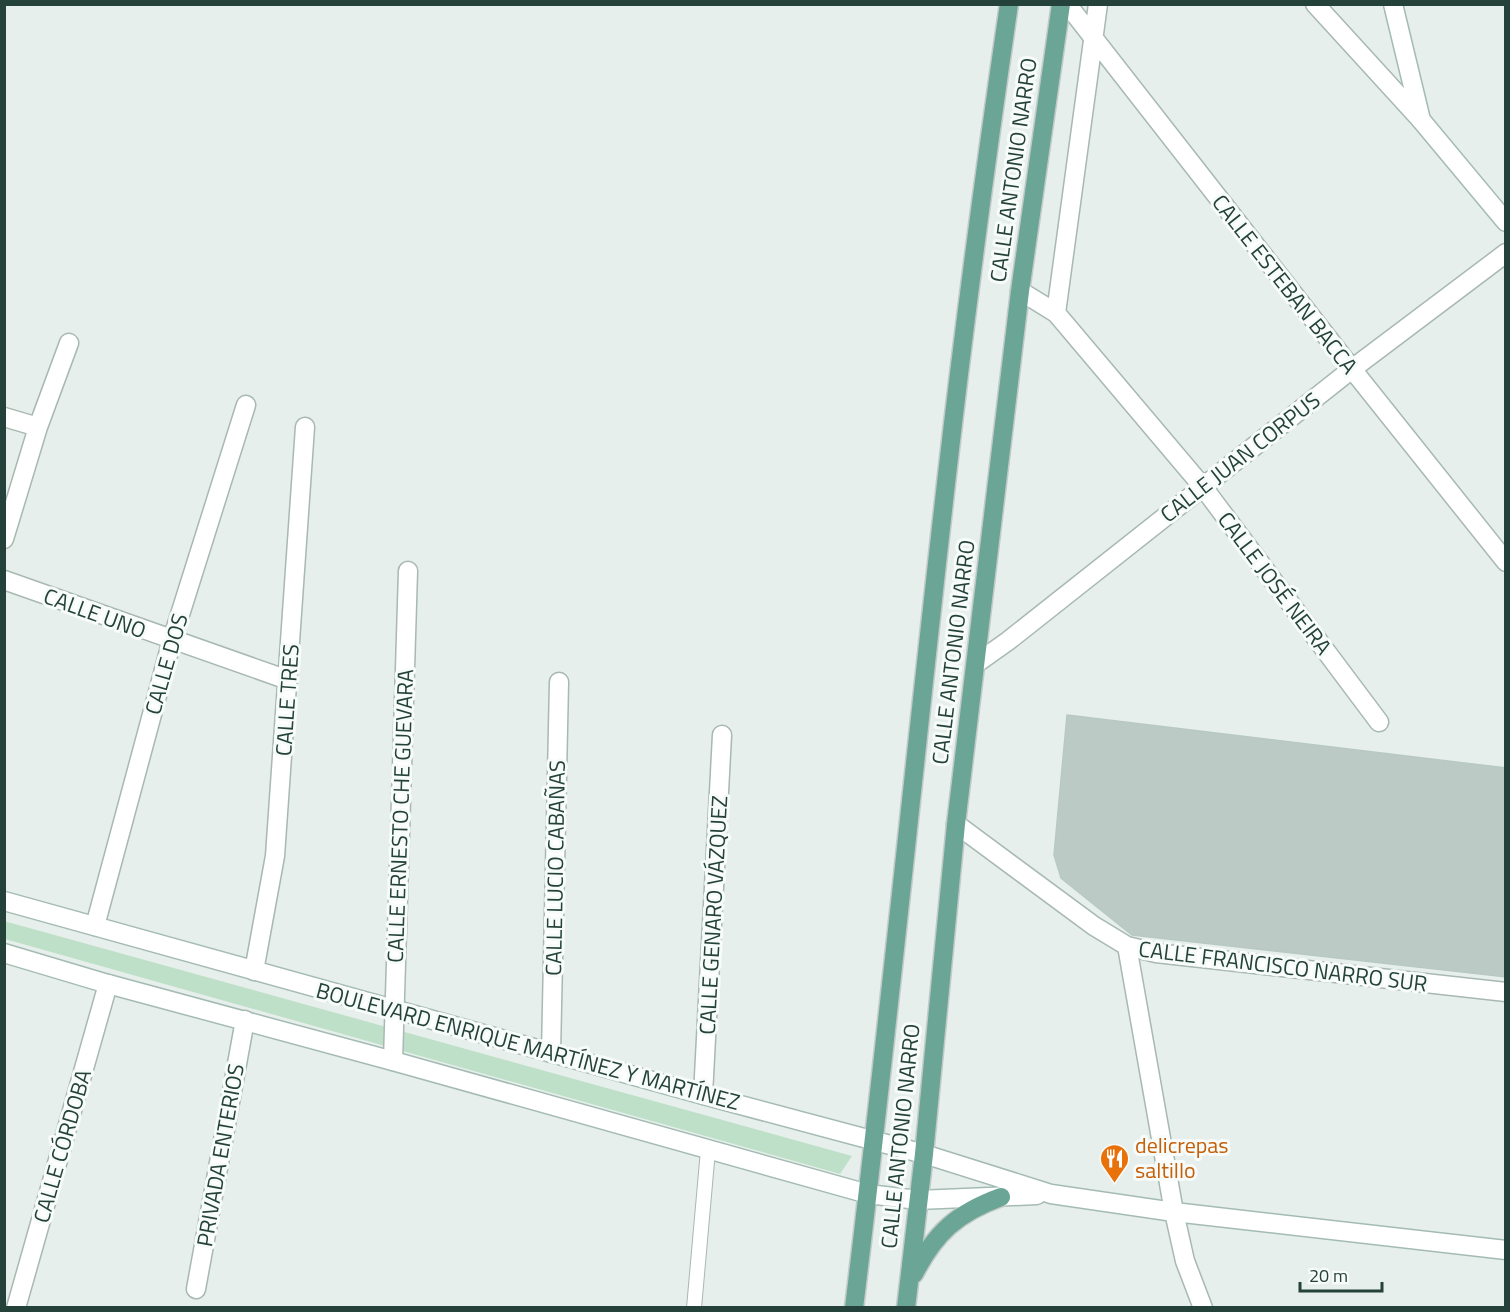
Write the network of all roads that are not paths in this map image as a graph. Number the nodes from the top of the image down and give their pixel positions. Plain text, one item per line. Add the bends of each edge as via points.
1 (1009, 4) edge
2 (1061, 4) edge
3 (1067, 4) edge
4 (1098, 4) edge
5 (1315, 4) edge
6 (1393, 4) edge
7 (1094, 38) junction
8 (1421, 120) junction
9 (1506, 222) edge
10 (1506, 253) edge
11 (1020, 291) junction
12 (1056, 313) junction
13 (69, 343) dead end
14 (1352, 369) junction
15 (246, 405) dead end
16 (4, 417) edge
17 (38, 427) junction
18 (306, 427) dead end
19 (1203, 487) junction
20 (4, 539) edge
21 (1506, 562) edge
22 (408, 571) dead end
23 (4, 580) edge
24 (171, 640) junction
25 (977, 663) junction
26 (288, 680) junction
27 (559, 682) dead end
28 (1379, 722) dead end
29 (722, 735) dead end
30 (956, 824) junction
31 (4, 901) edge
32 (95, 926) junction
33 (1127, 946) junction
34 (4, 953) edge
35 (254, 971) junction
36 (108, 984) junction
37 (1506, 992) edge
38 (394, 1008) junction
39 (245, 1020) junction
40 (551, 1053) junction
41 (393, 1061) junction
42 (703, 1095) junction
43 (874, 1140) junction
44 (708, 1150) junction
45 (924, 1154) junction
46 (868, 1194) junction
47 (1051, 1194) junction
48 (1001, 1197) junction
49 (918, 1200) junction
50 (1174, 1212) junction
51 (1506, 1250) edge
52 (909, 1284) junction
53 (196, 1290) dead end
54 (16, 1308) edge
55 (694, 1308) edge
56 (854, 1308) edge
57 (906, 1308) edge
58 (1203, 1308) edge

1 - 43 main road, CALLE ANTONIO NARRO via 947,474
2 - 11 main road, CALLE ANTONIO NARRO
3 - 7 street, CALLE ESTEBAN BACCA
4 - 7 street
5 - 8 street
6 - 8 street
7 - 12 street
7 - 14 street, CALLE ESTEBAN BACCA
8 - 9 street
10 - 14 street, CALLE JUAN CORPUS
11 - 12 street, CALLE JOSÉ NEIRA
11 - 25 main road, CALLE ANTONIO NARRO
12 - 19 street, CALLE JOSÉ NEIRA
13 - 17 street
14 - 19 street, CALLE JUAN CORPUS
14 - 21 street, CALLE ESTEBAN BACCA
15 - 24 street, CALLE DOS
16 - 17 street
17 - 20 street
18 - 26 street, CALLE TRES
19 - 25 street, CALLE JUAN CORPUS
19 - 28 street, CALLE JOSÉ NEIRA
22 - 38 street, CALLE ERNESTO CHE GUEVARA
23 - 24 street, CALLE UNO
24 - 26 street, CALLE UNO
24 - 32 street, CALLE DOS
25 - 30 main road, CALLE ANTONIO NARRO
26 - 35 street, CALLE TRES via 275,856
27 - 40 street, CALLE LUCIO CABAÑAS
29 - 42 street, CALLE GENARO VÁZQUEZ
30 - 33 street, CALLE FRANCISCO NARRO SUR
30 - 45 main road, CALLE ANTONIO NARRO
31 - 32 street, BOULEVARD ENRIQUE MARTÍNEZ Y MARTÍNEZ
32 - 35 street, BOULEVARD ENRIQUE MARTÍNEZ Y MARTÍNEZ
33 - 37 street, CALLE FRANCISCO NARRO SUR via 1156,953
33 - 50 street
34 - 36 street, BOULEVARD ENRIQUE MARTÍNEZ Y MARTÍNEZ
35 - 38 street, BOULEVARD ENRIQUE MARTÍNEZ Y MARTÍNEZ
36 - 39 street, BOULEVARD ENRIQUE MARTÍNEZ Y MARTÍNEZ
36 - 54 street, CALLE CÓRDOBA
38 - 40 street, BOULEVARD ENRIQUE MARTÍNEZ Y MARTÍNEZ
38 - 41 street, CALLE ERNESTO CHE GUEVARA
39 - 41 street, BOULEVARD ENRIQUE MARTÍNEZ Y MARTÍNEZ
39 - 53 street, PRIVADA ENTERIOS
40 - 42 street, BOULEVARD ENRIQUE MARTÍNEZ Y MARTÍNEZ
41 - 44 street, BOULEVARD ENRIQUE MARTÍNEZ Y MARTÍNEZ
42 - 43 street, BOULEVARD ENRIQUE MARTÍNEZ Y MARTÍNEZ
43 - 45 street, BOULEVARD ENRIQUE MARTÍNEZ Y MARTÍNEZ
43 - 46 main road, CALLE ANTONIO NARRO
44 - 46 street, BOULEVARD ENRIQUE MARTÍNEZ Y MARTÍNEZ
44 - 55 lane
45 - 47 street, BOULEVARD ENRIQUE MARTÍNEZ Y MARTÍNEZ
45 - 49 main road, CALLE ANTONIO NARRO
46 - 49 street, BOULEVARD ENRIQUE MARTÍNEZ Y MARTÍNEZ
46 - 56 main road, CALLE ANTONIO NARRO
47 - 48 street, BOULEVARD ENRIQUE MARTÍNEZ Y MARTÍNEZ
47 - 50 street, BOULEVARD ENRIQUE MARTÍNEZ Y MARTÍNEZ
48 - 49 street, BOULEVARD ENRIQUE MARTÍNEZ Y MARTÍNEZ
48 - 52 main road via 969,1210 951,1223 934,1240
49 - 52 main road, CALLE ANTONIO NARRO
50 - 51 street, BOULEVARD ENRIQUE MARTÍNEZ Y MARTÍNEZ
50 - 58 street via 1185,1261
52 - 57 main road, CALLE ANTONIO NARRO

